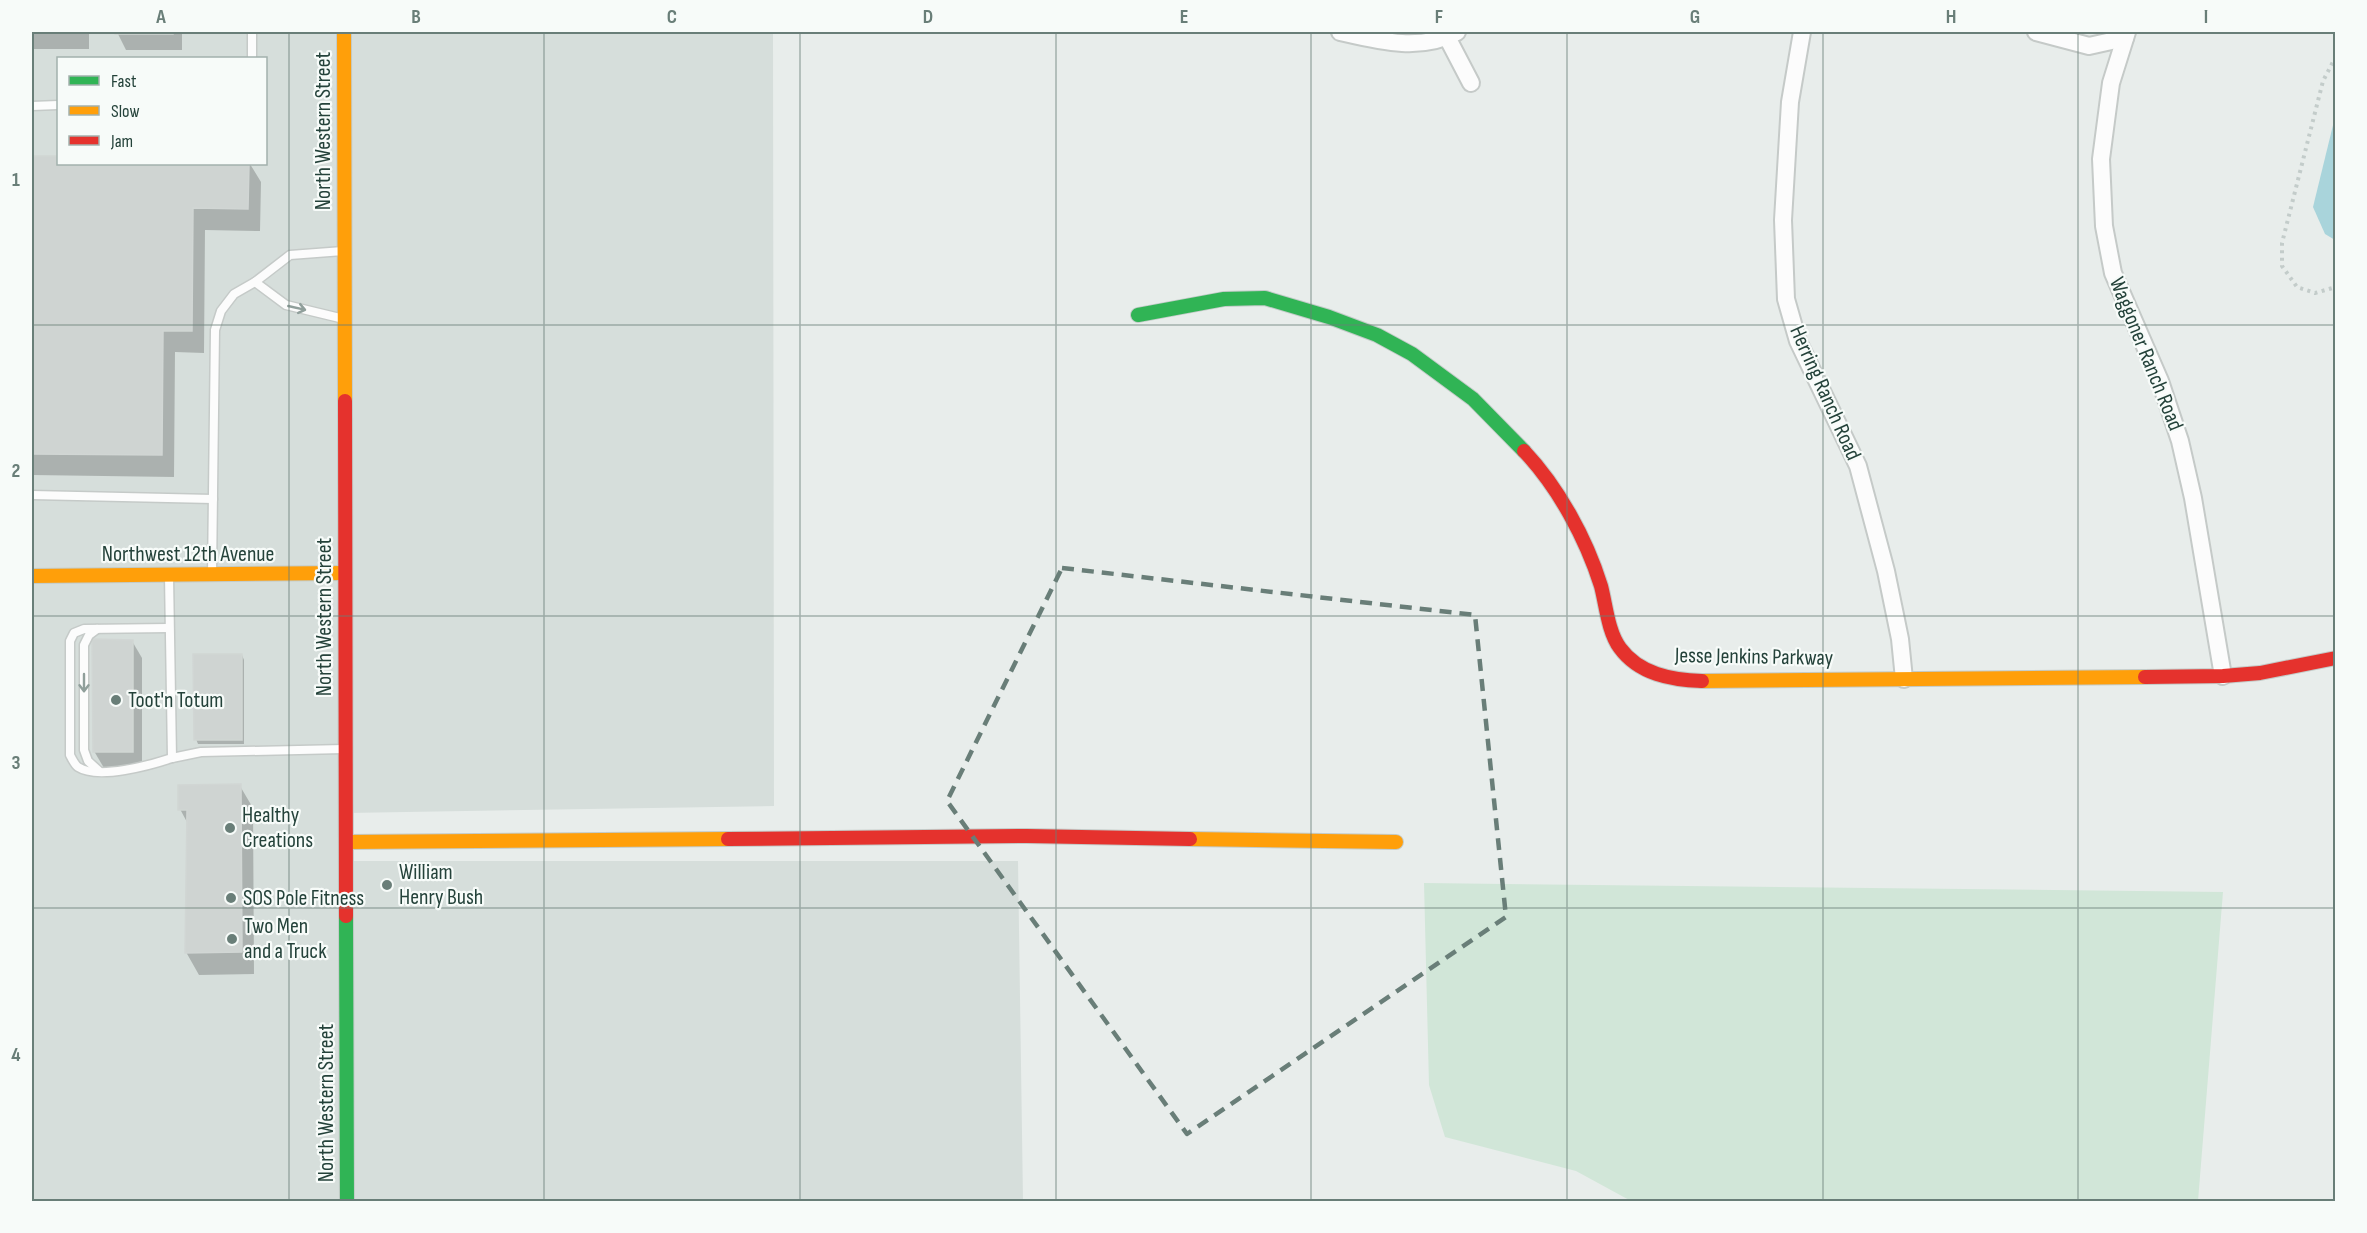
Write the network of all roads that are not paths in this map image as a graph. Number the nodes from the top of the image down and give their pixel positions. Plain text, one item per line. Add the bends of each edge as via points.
1 (252, 32) edge
2 (344, 32) edge
3 (1340, 32) edge
4 (1802, 32) edge
5 (2036, 32) edge
6 (1452, 34) edge
7 (2124, 34) edge
8 (252, 57) edge
9 (1471, 83) dead end
10 (57, 105) edge
11 (32, 106) edge
12 (345, 251) junction
13 (255, 282) junction
14 (1138, 315) dead end
15 (345, 319) junction
16 (32, 495) edge
17 (213, 498) junction
18 (345, 573) junction
19 (169, 575) junction
20 (212, 575) junction
21 (32, 576) edge
22 (169, 628) junction
23 (97, 629) junction
24 (2336, 658) edge
25 (2223, 676) junction
26 (1904, 679) junction
27 (346, 749) junction
28 (172, 758) junction
29 (100, 771) junction
30 (346, 842) junction
31 (1396, 842) dead end
32 (347, 1202) edge

1 - 8 lane
2 - 12 street, North Western Street
3 - 6 street via 1394,43 1421,43
4 - 26 street, Herring Ranch Road via 1790,102 1783,220 1786,298 1798,341 1858,466 1886,571
5 - 7 street via 2089,46
6 - 9 street
7 - 25 street, Waggoner Ranch Road via 2111,83 2101,159 2104,226 2113,273 2160,381 2180,441
10 - 11 lane
12 - 13 lane via 290,255
12 - 15 street, North Western Street
13 -> 15 lane via 286,305
13 - 17 lane via 234,294 221,311 215,330
14 - 26 street, Jesse Jenkins Parkway via 1224,298 1265,298 1377,335 1412,354 1473,399 1552,486 1575,525 1600,584 1619,646 1658,676 1708,681
15 - 18 street, North Western Street
16 - 17 lane
17 - 20 lane
18 - 20 street, Northwest 12th Avenue
18 - 27 street, North Western Street
19 - 20 street, Northwest 12th Avenue
19 - 21 street, Northwest 12th Avenue
19 - 22 lane
22 - 23 lane
22 - 28 lane
23 -> 29 lane via 84,645 84,750 88,762
23 - 29 lane via 74,633 70,641 70,755 77,766
24 - 25 street, Jesse Jenkins Parkway
25 - 26 street, Jesse Jenkins Parkway
27 - 28 lane via 201,752
27 - 30 street, North Western Street
28 - 29 lane via 142,768
30 - 31 street via 1027,836
30 - 32 street, North Western Street

